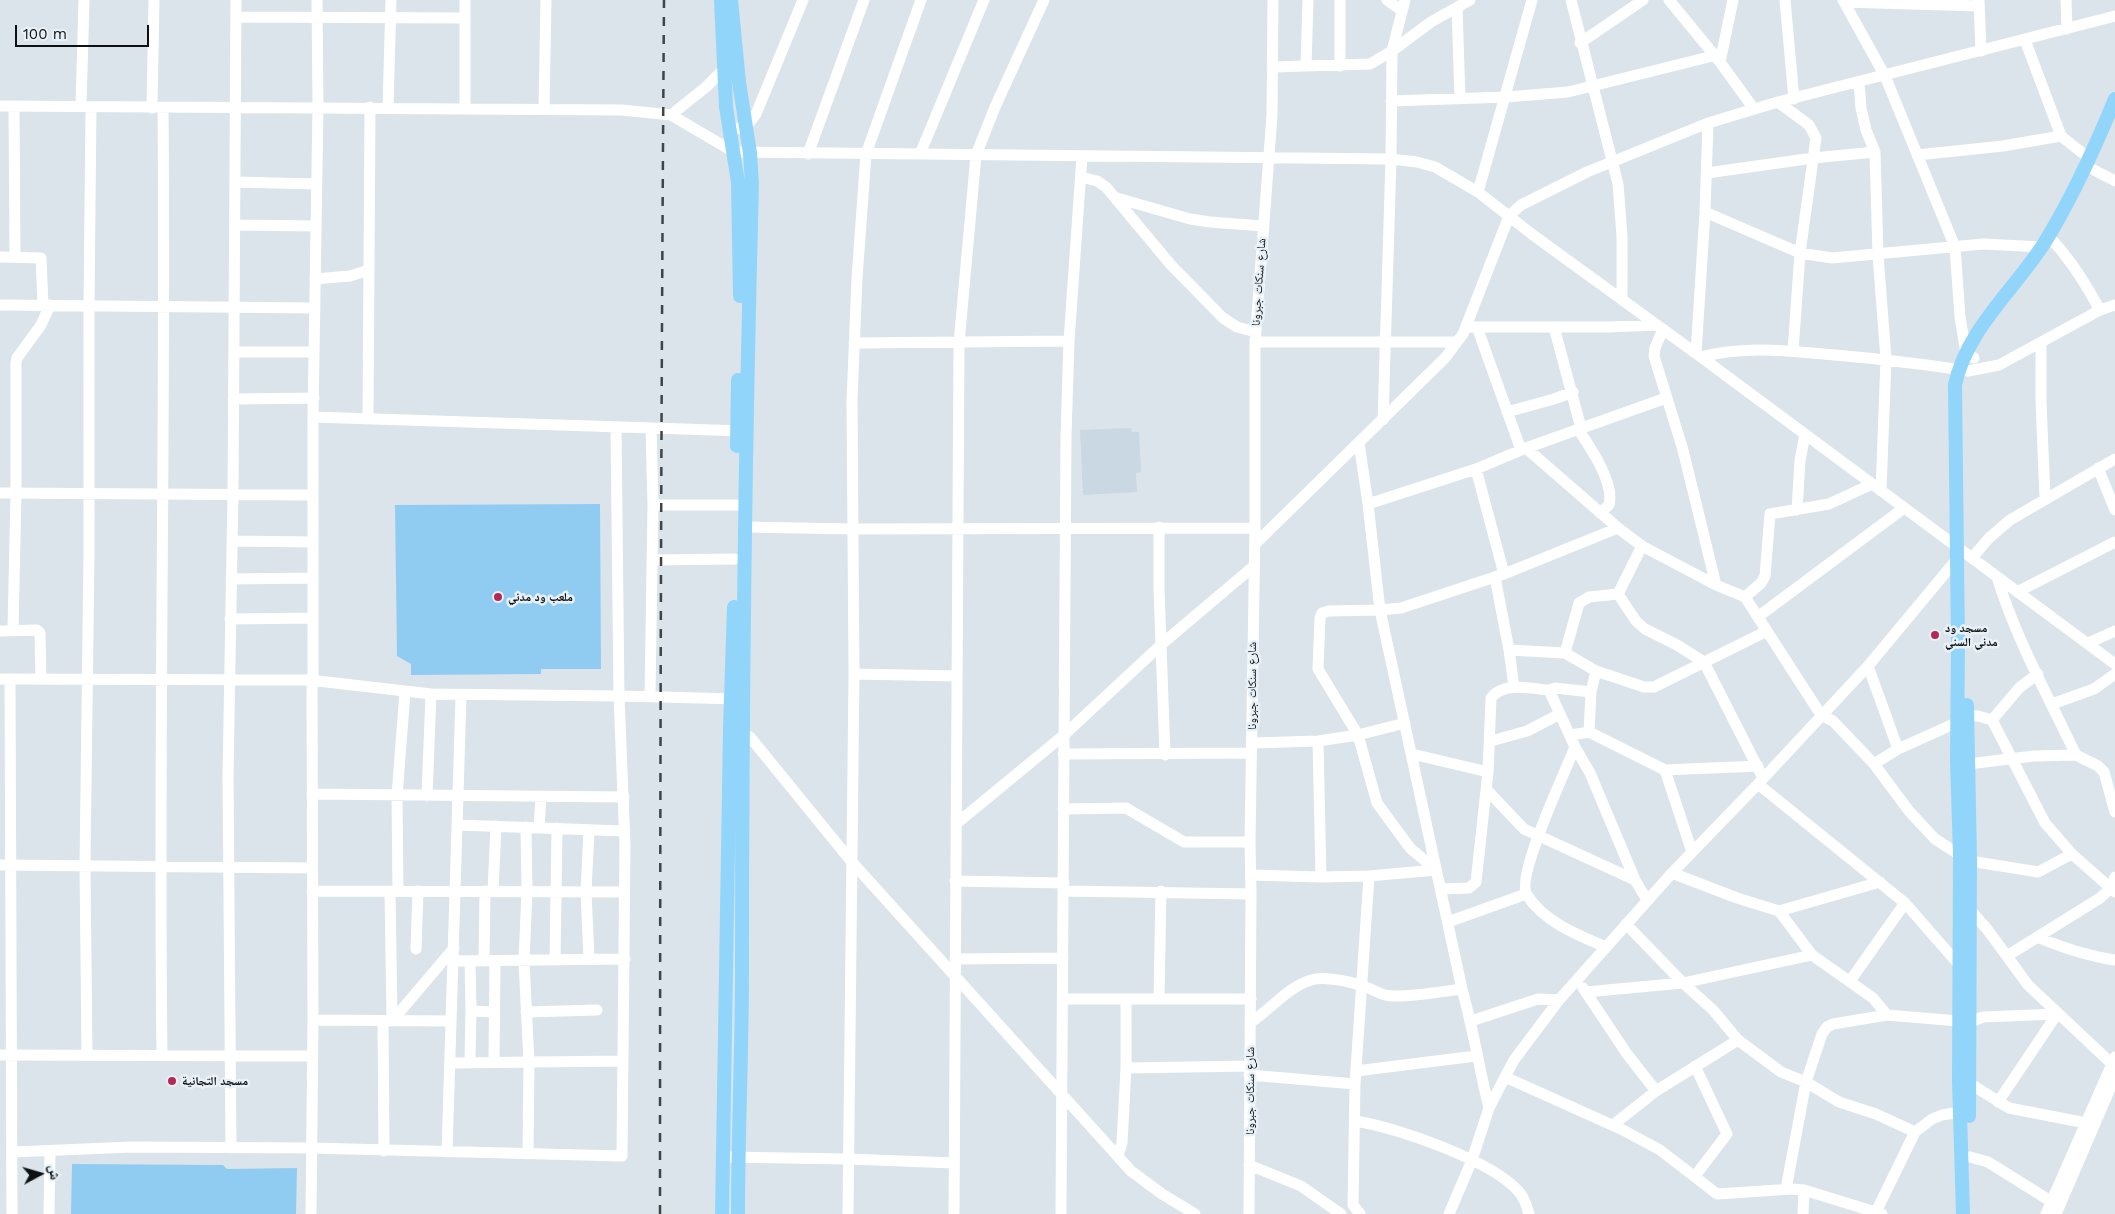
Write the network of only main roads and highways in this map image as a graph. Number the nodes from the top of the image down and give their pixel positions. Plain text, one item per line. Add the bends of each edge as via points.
1 (726, 1) edge
2 (2115, 99) edge
3 (2115, 120) edge
4 (2092, 164) junction
5 (742, 431) junction
6 (737, 699) junction
7 (1962, 719) junction
8 (736, 729) junction
9 (1965, 858) junction
10 (1964, 1022) junction
11 (722, 1214) edge
12 (738, 1214) edge
13 (1963, 1214) edge
14 (1971, 1214) edge

1 - 5 main road via 726,107 738,182
1 - 5 main road via 752,184
2 - 4 main road
3 - 4 main road
4 - 7 main road via 2048,244 1970,356 1963,371
5 - 6 main road via 744,527
5 - 6 main road via 736,505 733,658
6 - 8 main road
7 - 9 main road
7 - 9 main road via 1968,764
8 - 11 main road
8 - 12 main road via 742,971
9 - 10 main road via 1960,966
9 - 10 main road via 1970,910
10 - 13 main road via 1959,1112
10 - 14 main road via 1969,1083

